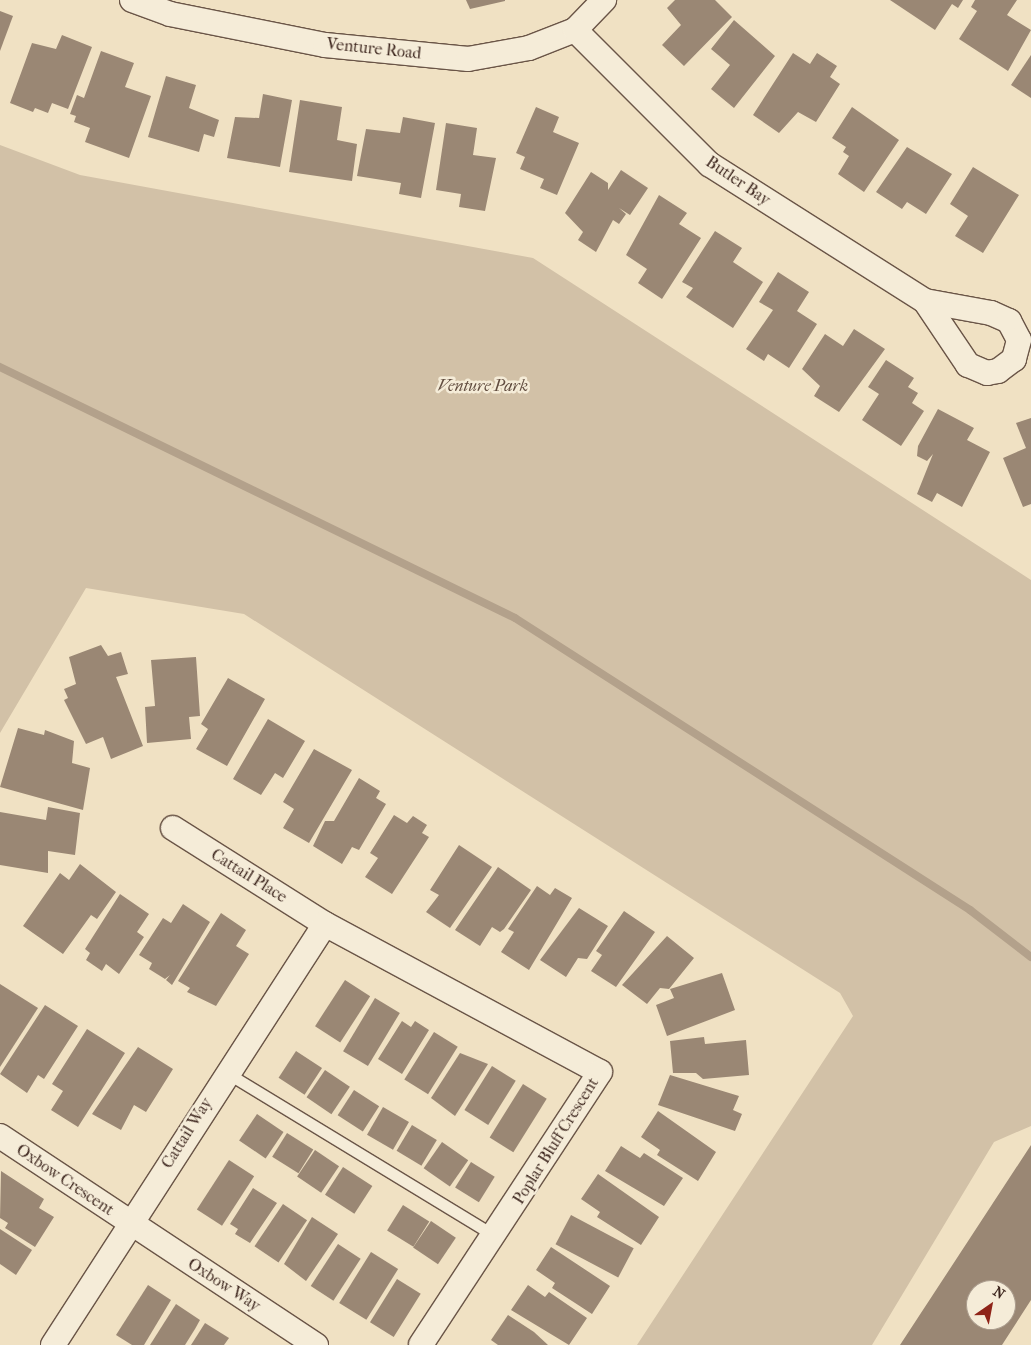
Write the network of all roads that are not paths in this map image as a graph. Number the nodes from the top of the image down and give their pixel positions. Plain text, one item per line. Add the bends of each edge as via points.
1 (132, 0) edge
2 (604, 0) edge
3 (575, 30) junction
4 (925, 301) dead end
5 (173, 828) dead end
6 (325, 924) junction
7 (225, 1072) junction
8 (0, 1136) edge
9 (131, 1224) junction
10 (496, 1237) junction
11 (53, 1345) edge
12 (316, 1345) edge
13 (421, 1345) edge

1 - 3 street, Venture Road via 170,14 325,45 468,59 529,48
2 - 3 street, Venture Road
3 - 4 street, Butler Bay via 709,164
5 - 6 street, Cattail Place
6 - 7 street, Cattail Way
6 - 10 street, Poplar Bluff Crescent via 600,1072
7 - 9 street, Cattail Way
7 - 10 lane
8 - 9 street, Oxbow Crescent
9 - 11 street, Cattail Way
9 - 12 street, Oxbow Way
10 - 13 street, Poplar Bluff Crescent

